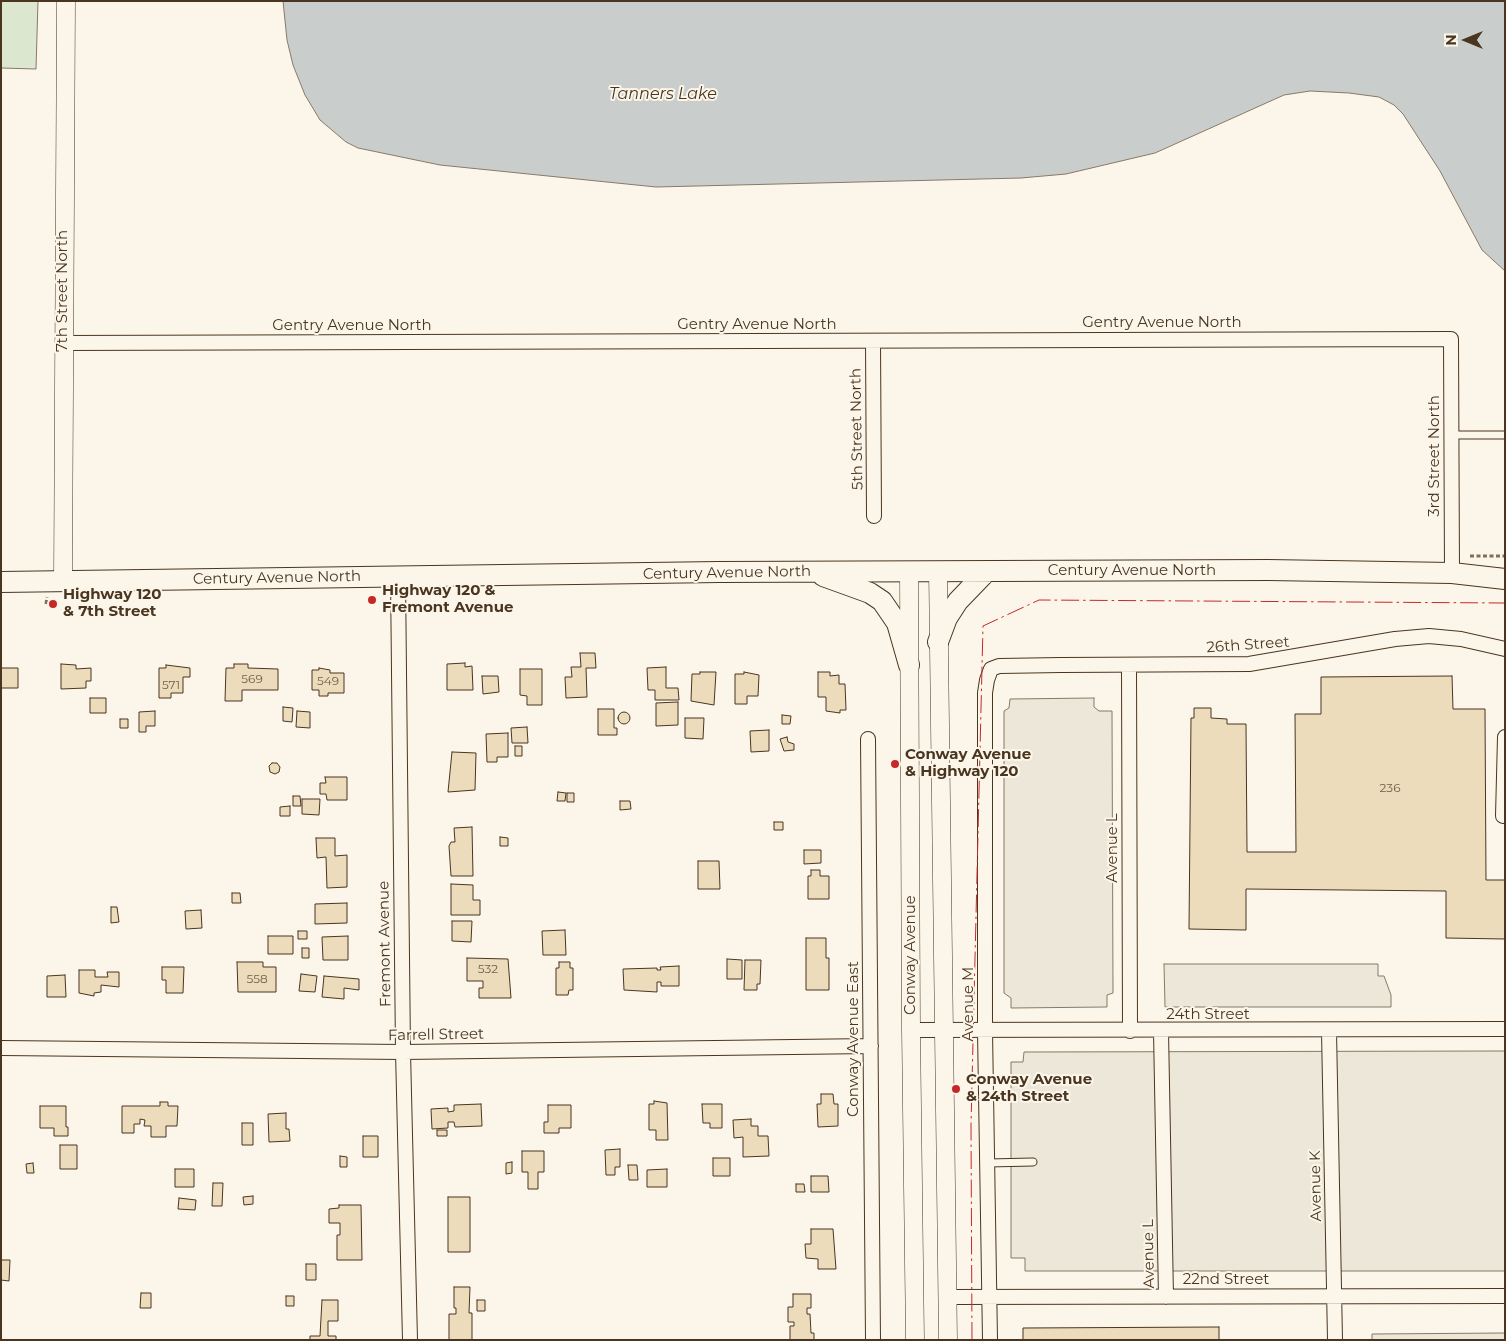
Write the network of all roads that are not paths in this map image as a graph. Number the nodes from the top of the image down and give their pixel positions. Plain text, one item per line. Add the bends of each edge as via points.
1 (66, 1) edge
2 (1451, 339) joint
3 (873, 341) junction
4 (63, 343) junction
5 (1452, 435) junction
6 (1505, 435) edge
7 (874, 516) dead end
8 (1505, 566) edge
9 (812, 571) junction
10 (909, 571) junction
11 (938, 571) junction
12 (986, 572) junction
13 (1452, 573) junction
14 (398, 577) junction
15 (1505, 579) edge
16 (62, 581) junction
17 (1, 582) edge
18 (938, 642) junction
19 (1505, 649) edge
20 (910, 666) junction
21 (1129, 666) junction
22 (992, 669) joint
23 (1505, 738) edge
24 (868, 739) dead end
25 (1503, 816) dead end
26 (1505, 1029) edge
27 (911, 1030) junction
28 (944, 1030) junction
29 (986, 1031) junction
30 (1130, 1031) junction
31 (1160, 1031) junction
32 (1329, 1031) junction
33 (871, 1046) junction
34 (1, 1048) edge
35 (403, 1052) junction
36 (1033, 1162) dead end
37 (988, 1163) junction
38 (990, 1295) junction
39 (1335, 1296) junction
40 (1505, 1296) edge
41 (947, 1297) junction
42 (1166, 1297) junction
43 (410, 1340) edge
44 (873, 1340) edge
45 (915, 1340) edge
46 (948, 1340) edge
47 (990, 1340) edge
48 (1335, 1340) edge

1 - 4 street, 7th Street North
2 - 3 street, Gentry Avenue North
2 - 5 street, 3rd Street North
3 - 4 street, Gentry Avenue North
3 - 7 street, 5th Street North
4 - 16 street, 7th Street North
5 - 6 lane
5 - 13 street, 3rd Street North
8 - 13 main road, Century Avenue North
9 - 10 main road, Century Avenue North
9 - 14 main road, Century Avenue North
9 - 20 main road via 870,593 882,601 897,624
10 - 11 main road, Century Avenue North
10 - 20 street, Conway Avenue
11 - 12 main road, Century Avenue North
11 - 18 street, Conway Avenue
12 - 13 main road, Century Avenue North via 1268,570
12 - 18 main road via 946,618
13 - 15 main road, Century Avenue North
14 - 16 main road, Century Avenue North
14 - 35 street, Fremont Avenue
16 - 17 main road, Century Avenue North
18 - 28 street, Conway Avenue
19 - 21 street, 26th Street via 1429,636 1249,664
20 - 27 street, Conway Avenue
21 - 22 street, 26th Street via 999,666
21 - 30 street, Avenue L
22 - 29 street, Avenue M via 986,693
23 - 25 street
24 - 33 street, Conway Avenue East
26 - 32 street, 24th Street
27 - 28 street, 24th Street
27 - 45 street, Conway Avenue
28 - 29 street, 24th Street
28 - 41 street, Conway Avenue
29 - 30 street, 24th Street
29 - 37 street, Avenue M
30 - 31 street, 24th Street
31 - 32 street, 24th Street
31 - 42 street, Avenue L
32 - 39 street, Avenue K
33 - 35 street, Farrell Street
33 - 44 street, Conway Avenue East
34 - 35 street, Farrell Street
35 - 43 street, Fremont Avenue
36 - 37 lane
37 - 38 street, Avenue M
38 - 41 street, 22nd Street
38 - 42 street, 22nd Street
38 - 47 street, Avenue M
39 - 40 street, 22nd Street
39 - 42 street, 22nd Street
39 - 48 street, Avenue K
41 - 46 street, Conway Avenue

